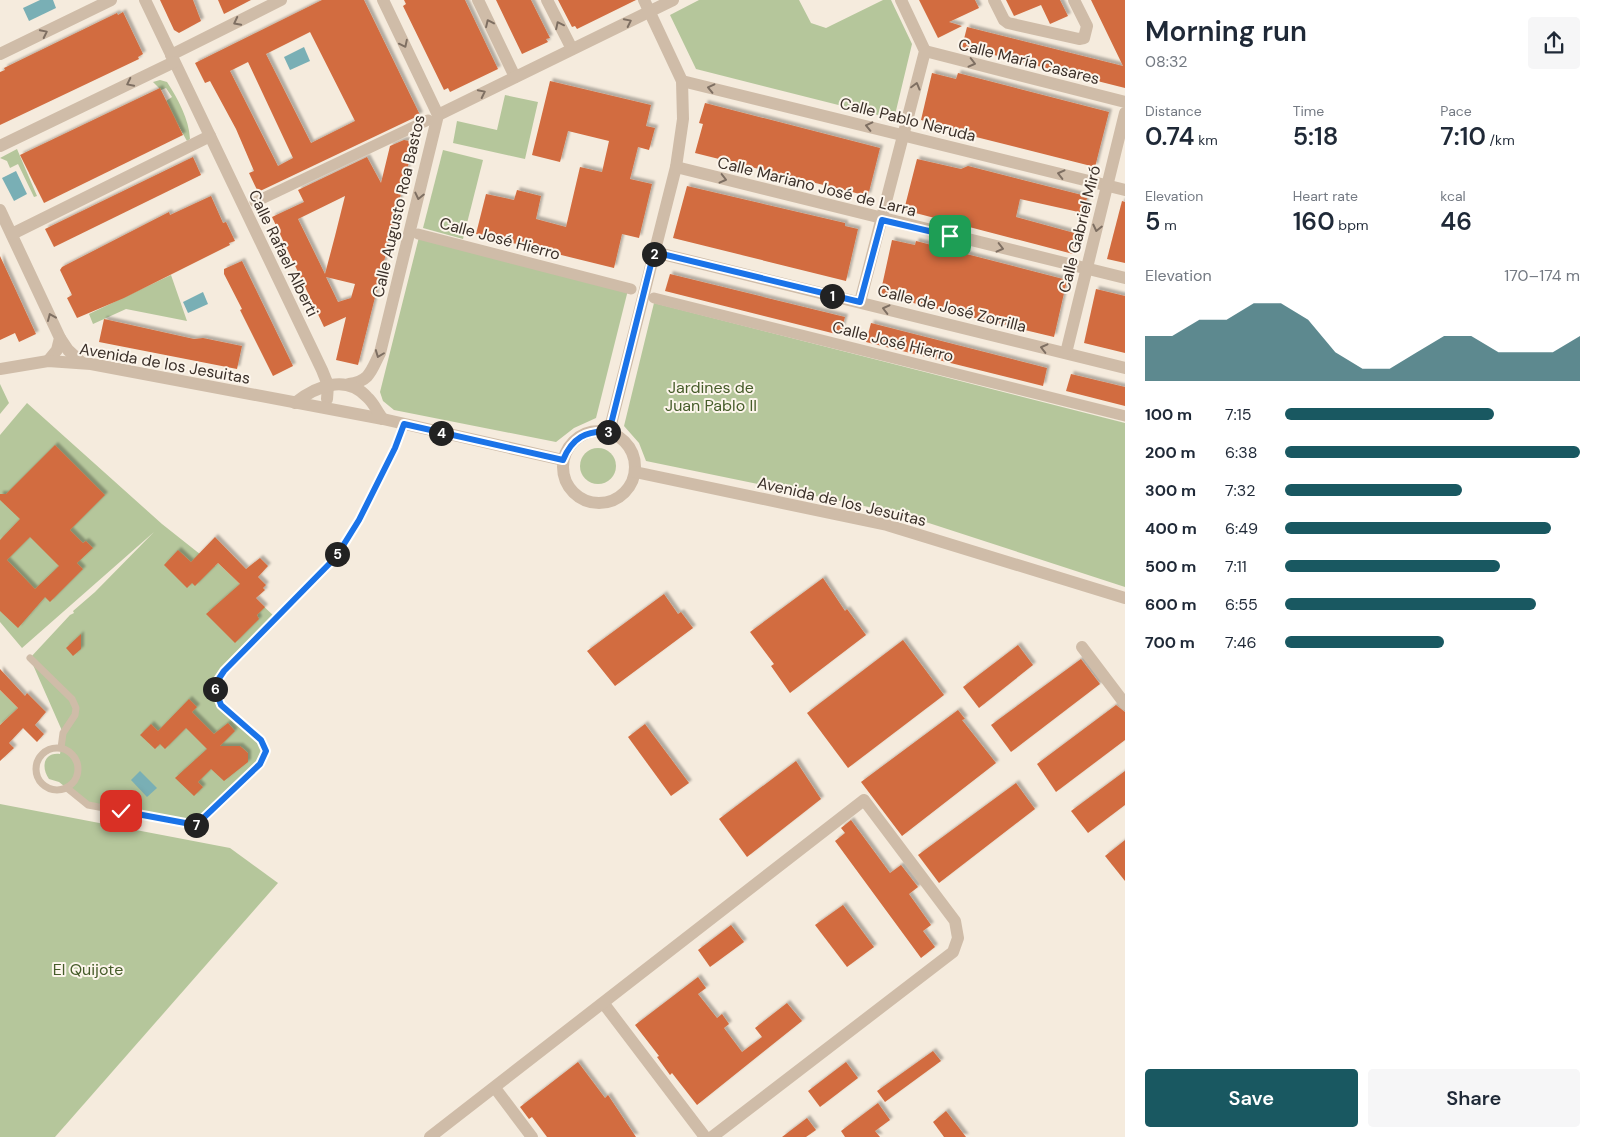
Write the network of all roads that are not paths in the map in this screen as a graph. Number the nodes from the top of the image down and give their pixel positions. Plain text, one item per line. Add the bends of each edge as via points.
1 (111, 0) edge
2 (145, 0) edge
3 (281, 0) edge
4 (382, 0) edge
5 (478, 0) edge
6 (547, 0) edge
7 (644, 0) edge
8 (673, 0) edge
9 (901, 0) edge
10 (994, 0) edge
11 (1074, 0) edge
12 (649, 12) junction
13 (572, 50) junction
14 (925, 51) junction
15 (0, 54) edge
16 (172, 58) junction
17 (515, 77) junction
18 (682, 82) junction
19 (1125, 102) edge
20 (1125, 113) edge
21 (433, 117) junction
22 (903, 134) junction
23 (210, 136) junction
24 (0, 146) edge
25 (676, 167) junction
26 (1107, 185) junction
27 (1125, 190) edge
28 (255, 202) dead end
29 (0, 210) edge
30 (882, 220) junction
31 (12, 234) junction
32 (418, 234) dead end
33 (654, 252) junction
34 (1087, 269) junction
35 (1125, 278) edge
36 (631, 289) dead end
37 (654, 298) dead end
38 (860, 302) junction
39 (60, 338) junction
40 (1066, 353) junction
41 (48, 361) junction
42 (82, 363) junction
43 (1125, 368) edge
44 (0, 369) edge
45 (338, 384) junction
46 (295, 403) junction
47 (326, 404) junction
48 (1125, 416) edge
49 (383, 419) junction
50 (404, 424) junction
51 (609, 432) junction
52 (563, 460) junction
53 (635, 472) junction
54 (1125, 598) edge
55 (1082, 647) dead end
56 (30, 658) dead end
57 (1125, 704) edge
58 (61, 748) junction
59 (67, 788) junction
60 (604, 1004) junction
61 (495, 1088) junction
62 (430, 1137) edge
63 (532, 1137) edge
64 (705, 1137) edge
65 (712, 1137) edge

15 -> 1 street
2 - 16 street, Calle Rafael Alberti
3 -> 16 street
4 -> 21 street, Calle Augusto Roa Bastos
17 -> 5 street
13 -> 6 street
7 - 12 street
8 - 12 street
9 - 14 street
10 - 11 street via 1008,22 1079,39 1086,34 1087,26
13 -> 12 street
12 - 18 street
13 - 17 street
14 -> 19 street, Calle María Casares
22 -> 14 street
16 - 23 street, Calle Rafael Alberti
16 -> 24 street
21 -> 17 street
22 -> 18 street, Calle Pablo Neruda
18 - 25 street via 683,120
20 - 26 street, Calle Gabriel Miró
21 - 28 street
21 -> 45 street, Calle Augusto Roa Bastos via 380,353 370,374 362,382
26 -> 22 street, Calle Pablo Neruda
22 - 30 street
23 - 31 street
23 - 45 street, Calle Rafael Alberti
25 -> 30 street, Calle Mariano José de Larra
25 - 33 street
26 - 27 street, Calle Pablo Neruda
26 -> 34 street, Calle Gabriel Miró
29 - 31 street
30 -> 34 street, Calle Mariano José de Larra
30 - 38 street
39 -> 31 street
32 - 36 street, Calle José Hierro
33 - 38 street, Calle de José Zorrilla
33 - 51 street
34 - 35 street, Calle Mariano José de Larra
34 - 40 street, Calle Gabriel Miró
37 - 48 street, Calle José Hierro
40 -> 38 street, Calle de José Zorrilla
39 - 41 street via 57,350
39 - 42 street
40 - 43 street, Calle de José Zorrilla
41 - 42 street, Avenida de los Jesuitas
41 - 44 street, Avenida de los Jesuitas
42 - 46 street, Avenida de los Jesuitas
45 - 46 street via 306,394
45 - 47 street
45 - 49 street via 369,398
46 - 47 street, Avenida de los Jesuitas
47 - 49 street, Avenida de los Jesuitas
49 - 50 street, Avenida de los Jesuitas
50 - 52 street, Avenida de los Jesuitas
50 - 59 lane via 359,520 336,557 224,671 214,686 221,705 261,740 266,751 260,764 196,825 88,805
51 - 52 street via 591,432 575,440
51 - 53 street via 626,443 635,462
52 - 53 street via 566,483 572,492 593,503 604,503 620,496 632,484
53 - 54 street, Avenida de los Jesuitas via 887,525
55 - 57 street
56 - 58 lane via 72,699 76,708
58 - 59 lane via 74,756 78,769 77,777
58 - 59 lane via 42,754 36,772 38,779 48,788
60 - 61 street
60 - 64 street
60 - 65 street via 864,800 954,921 958,938 953,952
61 - 62 street
61 - 63 street

